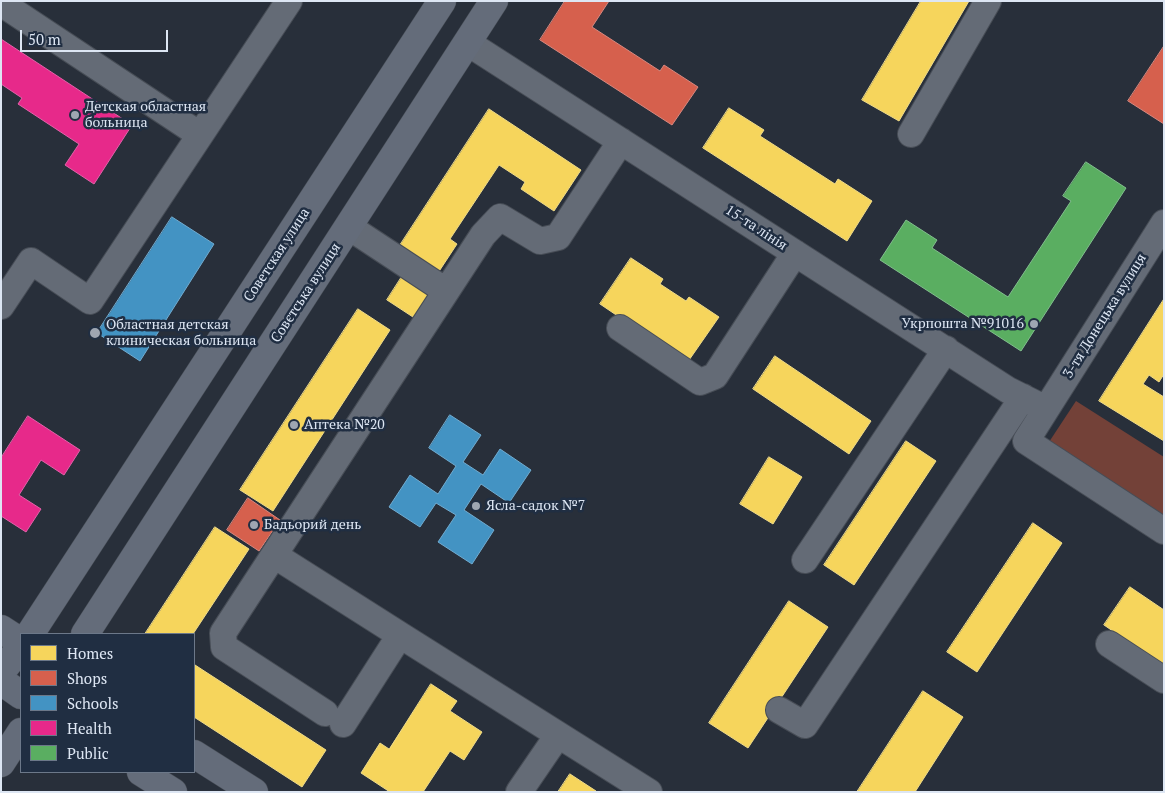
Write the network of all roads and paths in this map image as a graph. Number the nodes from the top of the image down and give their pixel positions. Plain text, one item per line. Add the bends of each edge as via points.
1 (289, 1) edge
2 (442, 1) edge
3 (494, 1) edge
4 (988, 1) edge
5 (1, 3) edge
6 (468, 43) junction
7 (910, 134) dead end
8 (200, 135) junction
9 (621, 141) junction
10 (1164, 223) edge
11 (349, 227) junction
12 (795, 253) junction
13 (446, 292) junction
14 (1, 306) edge
15 (620, 328) dead end
16 (946, 349) junction
17 (1023, 397) junction
18 (1046, 409) junction
19 (1164, 531) edge
20 (274, 555) junction
21 (805, 560) dead end
22 (1, 629) edge
23 (31, 633) edge
24 (86, 633) edge
25 (400, 635) junction
26 (20, 641) edge
27 (1109, 644) dead end
28 (20, 648) edge
29 (1, 672) edge
30 (1164, 680) edge
31 (1, 681) edge
32 (20, 694) edge
33 (779, 710) dead end
34 (20, 734) edge
35 (558, 735) junction
36 (195, 755) edge
37 (1, 763) edge
38 (143, 773) edge
39 (173, 792) edge
40 (254, 792) edge
41 (519, 792) edge
42 (650, 792) edge

1 - 8 street
2 - 23 main road, Советская улица
3 - 6 main road, Совєтська вулиця
4 - 7 street
5 - 8 street
6 - 9 street, 15-та лінія
6 - 11 main road, Совєтська вулиця
8 - 14 street via 90,301 31,262
9 - 12 street, 15-та лінія
9 - 13 street via 558,237 540,241 500,216 483,235
10 - 18 street, 3-тя Донецька вулиця
11 - 13 street
11 - 24 main road, Совєтська вулиця
12 - 15 street via 715,376 700,382
12 - 16 street, 15-та лінія
13 - 20 street
16 - 17 street, 15-та лінія
16 - 21 street
17 - 18 street, 15-та лінія
17 - 33 street via 805,725
18 - 19 street, 3-тя Донецька вулиця via 1026,441
20 - 25 street
20 - 25 street via 223,633 224,647 334,718
22 - 26 main road
25 - 35 street
27 - 30 street
28 - 29 main road
31 - 32 main road
34 - 37 main road
35 - 41 street
35 - 42 street
36 - 40 main road
38 - 39 main road

